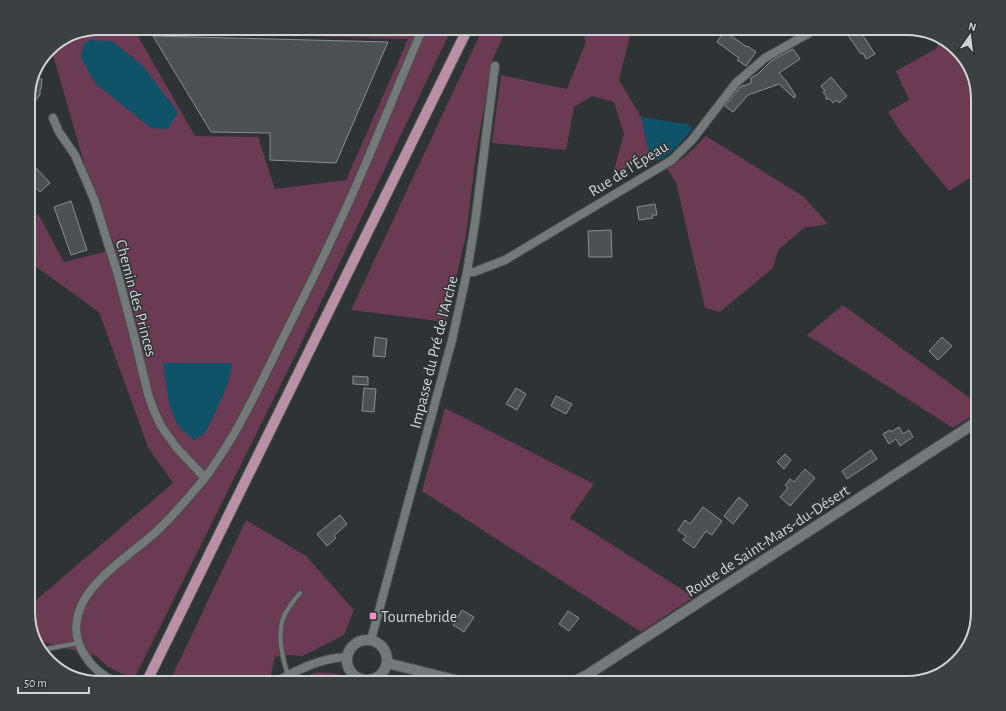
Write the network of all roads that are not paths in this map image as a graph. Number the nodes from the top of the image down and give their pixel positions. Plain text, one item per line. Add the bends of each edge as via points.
1 (420, 35) edge
2 (465, 35) edge
3 (806, 35) edge
4 (495, 66) dead end
5 (53, 118) dead end
6 (467, 272) junction
7 (971, 426) edge
8 (205, 478) junction
9 (300, 593) dead end
10 (371, 640) junction
11 (78, 643) junction
12 (47, 649) edge
13 (347, 657) junction
14 (387, 663) junction
15 (288, 675) joint
16 (105, 676) edge
17 (149, 676) edge
18 (356, 676) edge
19 (378, 676) edge
20 (439, 676) edge
21 (585, 676) edge

1 - 8 street via 356,186 307,290 245,412
2 - 17 main road
3 - 6 street, Rue de l'Épeau via 765,58 736,83 692,140 672,160 505,260 474,272
4 - 6 street, Impasse du Pré de l'Arche
5 - 8 street, Chemin des Princes via 75,155 94,199 118,275 154,411 176,447
6 - 10 street, Impasse du Pré de l'Arche via 450,348
7 - 21 main road, Route de Saint-Mars-du-Désert
8 - 11 street via 158,530 92,587 77,615
9 - 15 lane via 285,614 280,632 282,660
10 - 13 main road via 358,641 349,650
10 - 14 main road via 377,642 385,651
11 - 12 lane
11 - 16 street via 87,659
13 - 15 street via 314,663
13 - 18 main road via 347,664
14 - 19 main road via 385,670
14 - 20 main road

